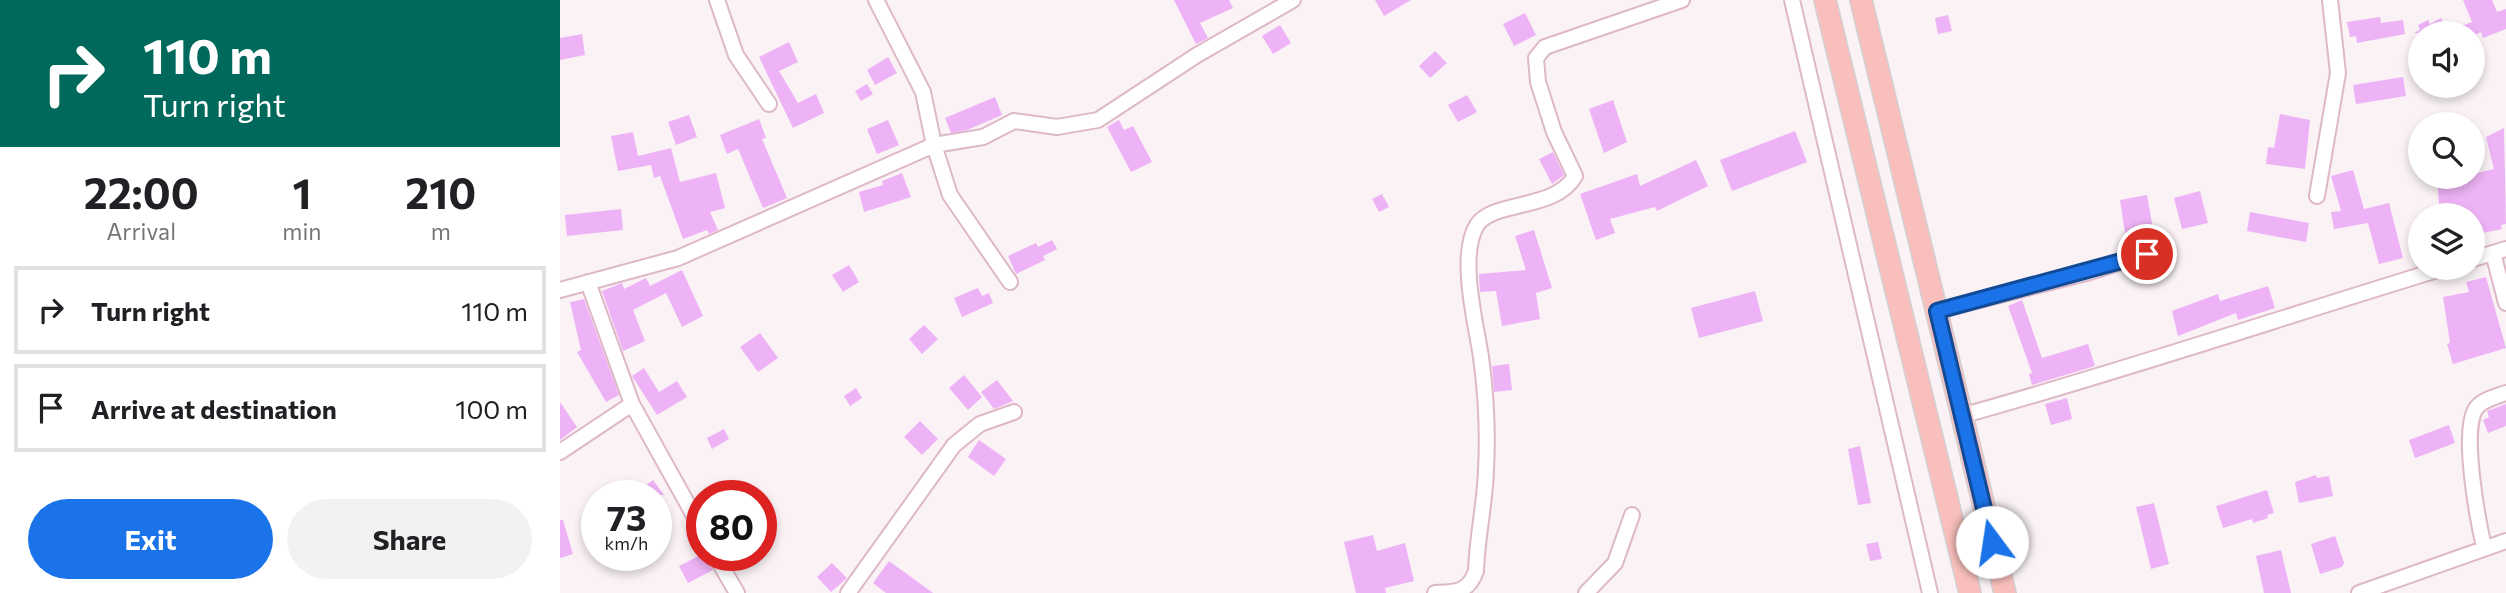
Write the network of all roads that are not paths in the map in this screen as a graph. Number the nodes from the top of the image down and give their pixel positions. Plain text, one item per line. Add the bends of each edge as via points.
1 (717, 0) edge
2 (876, 0) edge
3 (1293, 0) edge
4 (1682, 0) edge
5 (1792, 0) edge
6 (1825, 0) edge
7 (1861, 0) edge
8 (2330, 0) edge
9 (769, 104) dead end
10 (934, 145) junction
11 (2317, 195) dead end
12 (2500, 251) edge
13 (2147, 254) dead end
14 (2408, 279) edge
15 (588, 282) junction
16 (1010, 282) dead end
17 (560, 290) edge
18 (2506, 303) edge
19 (1937, 311) junction
20 (2506, 393) edge
21 (632, 404) junction
22 (1014, 412) dead end
23 (1961, 416) junction
24 (560, 452) edge
25 (686, 501) edge
26 (1632, 515) dead end
27 (2506, 541) edge
28 (2484, 547) junction
29 (724, 571) edge
30 (737, 593) edge
31 (848, 593) edge
32 (1435, 593) edge
33 (1586, 593) edge
34 (1930, 593) edge
35 (1970, 593) edge
36 (2005, 593) edge
37 (2359, 593) edge

1 - 9 street via 736,55
2 - 10 street via 923,92
3 - 10 street via 1098,120 1066,127 1014,121 983,137
4 - 32 street via 1545,47 1536,58 1538,82 1554,132 1574,176 1566,188 1553,195 1484,218 1474,232 1468,284 1486,426 1476,571 1462,591
5 - 34 street
6 - 35 highway
7 - 19 highway
8 - 11 street via 2338,73
10 - 15 street via 678,258
10 - 16 street via 957,208
12 - 18 street
13 - 19 street
14 - 23 street
15 - 17 street
15 - 21 street
19 - 23 highway
20 - 28 street via 2480,404 2472,417 2474,502
21 - 24 street
21 - 25 street
22 - 31 street via 980,424 954,445
23 - 36 highway
26 - 33 street via 1615,563
27 - 28 street
28 - 37 street
29 - 30 street

